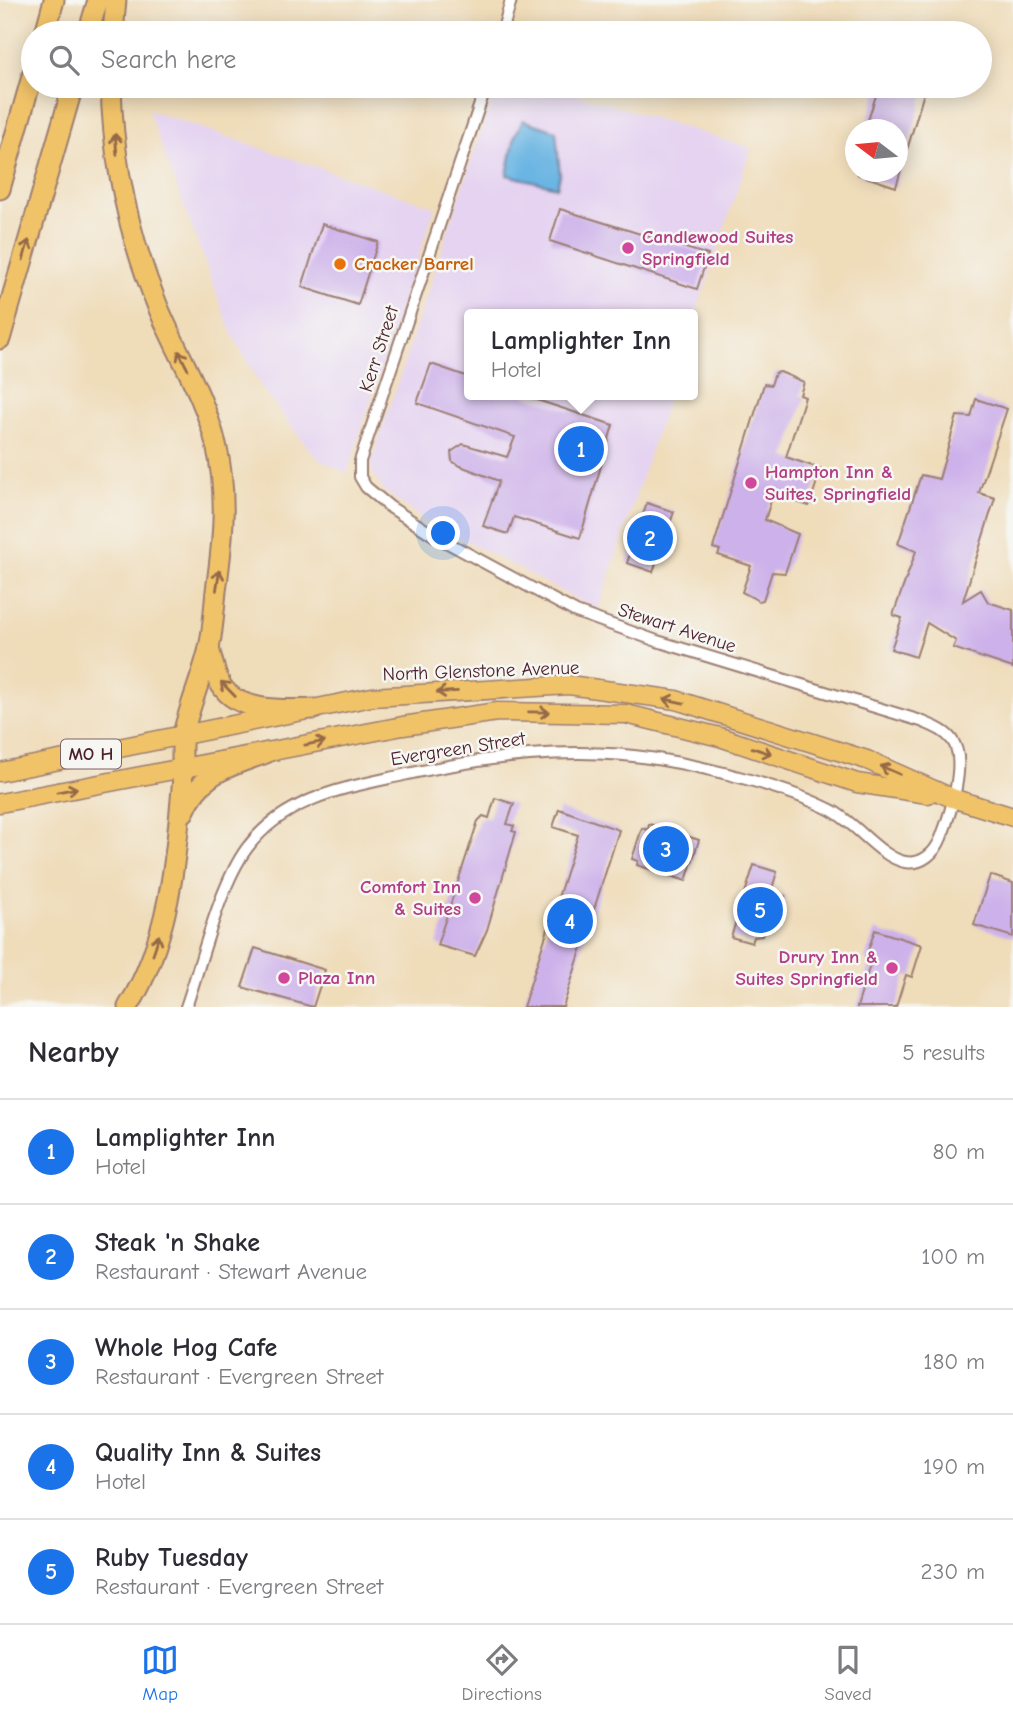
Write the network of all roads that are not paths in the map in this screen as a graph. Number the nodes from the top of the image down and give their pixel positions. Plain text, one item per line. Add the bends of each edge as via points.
1 (54, 0) edge
2 (97, 0) edge
3 (116, 0) edge
4 (511, 0) edge
5 (48, 21) edge
6 (91, 21) edge
7 (114, 21) edge
8 (505, 21) edge
9 (24, 98) edge
10 (26, 98) edge
11 (70, 98) edge
12 (112, 98) edge
13 (482, 98) edge
14 (0, 171) edge
15 (0, 189) edge
16 (0, 339) edge
17 (360, 477) joint
18 (209, 648) junction
19 (314, 709) junction
20 (183, 737) junction
21 (266, 752) junction
22 (184, 768) junction
23 (0, 772) edge
24 (952, 798) junction
25 (0, 803) edge
26 (1013, 817) edge
27 (179, 830) junction
28 (128, 1007) edge
29 (186, 1007) edge

1 - 5 highway
2 - 6 highway
3 - 7 highway
4 - 8 street
9 - 14 highway
10 - 15 highway
16 -> 11 highway
18 -> 12 highway via 224,542 220,462 203,403 158,307 137,249 119,170
13 - 17 street, Kerr Street via 360,461
17 - 24 street, Stewart Avenue via 369,491 411,522 576,612 944,732 954,741 960,761
19 -> 18 highway via 283,710 239,700 221,686
18 - 20 highway
19 - 20 main road, North Glenstone Avenue / MO H
24 -> 19 main road, North Glenstone Avenue via 867,760 676,700 569,685 372,697
20 - 22 highway
20 - 23 main road, North Glenstone Avenue / MO H
21 - 22 main road, North Glenstone Avenue
21 -> 24 main road, North Glenstone Avenue via 497,712 626,714 719,737 857,783
21 - 27 highway via 220,769 196,788
25 -> 22 main road, North Glenstone Avenue
22 - 27 highway
24 - 26 main road, North Glenstone Avenue
24 - 29 street, Evergreen Street via 937,846 926,858 910,862 889,856 846,818 808,800 643,757 575,752 517,755 461,762 338,789 307,800 280,817 247,848 227,887
28 -> 27 highway via 157,944

